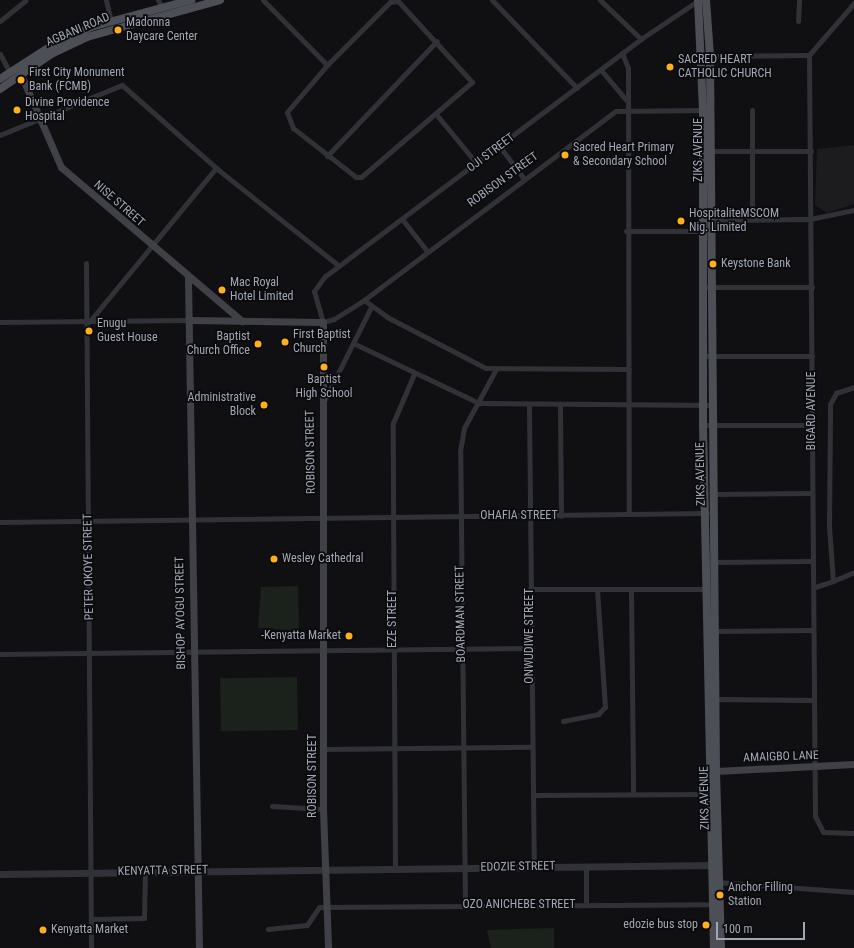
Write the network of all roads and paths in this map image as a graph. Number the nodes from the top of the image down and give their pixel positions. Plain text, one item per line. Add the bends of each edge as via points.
1 (26, 0) edge
2 (106, 0) edge
3 (191, 0) edge
4 (220, 0) edge
5 (262, 0) edge
6 (492, 0) edge
7 (600, 0) edge
8 (699, 0) edge
9 (706, 0) edge
10 (799, 0) edge
11 (854, 3) edge
12 (160, 4) edge
13 (111, 20) junction
14 (0, 21) edge
15 (798, 21) dead end
16 (641, 39) junction
17 (436, 41) junction
18 (622, 53) junction
19 (0, 54) edge
20 (809, 55) junction
21 (706, 56) junction
22 (327, 65) junction
23 (601, 70) junction
24 (19, 71) junction
25 (10, 73) junction
26 (0, 79) edge
27 (577, 88) junction
28 (0, 89) edge
29 (627, 101) junction
30 (626, 108) junction
31 (707, 110) junction
32 (752, 110) dead end
33 (436, 114) junction
34 (41, 120) junction
35 (0, 135) edge
36 (500, 147) junction
37 (707, 151) junction
38 (752, 151) junction
39 (811, 151) junction
40 (328, 156) junction
41 (477, 164) junction
42 (216, 168) junction
43 (524, 179) junction
44 (854, 210) edge
45 (752, 218) junction
46 (810, 218) junction
47 (402, 219) junction
48 (708, 220) junction
49 (626, 231) junction
50 (708, 231) junction
51 (152, 248) junction
52 (426, 250) junction
53 (86, 262) dead end
54 (338, 266) junction
55 (188, 278) junction
56 (707, 287) junction
57 (812, 288) junction
58 (364, 300) junction
59 (370, 307) junction
60 (190, 320) junction
61 (242, 321) junction
62 (0, 322) edge
63 (87, 322) junction
64 (323, 322) junction
65 (353, 343) junction
66 (707, 356) junction
67 (812, 356) junction
68 (496, 369) junction
69 (629, 369) junction
70 (414, 374) junction
71 (854, 387) edge
72 (479, 403) junction
73 (708, 405) junction
74 (529, 406) junction
75 (560, 406) junction
76 (629, 406) junction
77 (321, 407) junction
78 (703, 425) junction
79 (712, 425) junction
80 (812, 425) junction
81 (714, 494) junction
82 (812, 494) junction
83 (710, 512) junction
84 (629, 514) junction
85 (529, 516) junction
86 (561, 516) junction
87 (460, 517) junction
88 (393, 518) junction
89 (88, 520) junction
90 (189, 520) junction
91 (324, 520) junction
92 (0, 522) edge
93 (814, 561) junction
94 (710, 562) junction
95 (854, 572) edge
96 (833, 581) junction
97 (815, 587) junction
98 (530, 588) junction
99 (710, 588) junction
100 (597, 589) junction
101 (631, 589) junction
102 (813, 630) junction
103 (711, 631) junction
104 (462, 648) junction
105 (530, 648) junction
106 (393, 649) junction
107 (193, 651) junction
108 (323, 651) junction
109 (0, 654) edge
110 (91, 654) junction
111 (716, 699) junction
112 (707, 700) junction
113 (814, 700) junction
114 (563, 721) dead end
115 (532, 747) junction
116 (394, 748) junction
117 (462, 748) junction
118 (324, 749) junction
119 (854, 764) edge
120 (812, 767) junction
121 (712, 771) junction
122 (633, 793) junction
123 (713, 794) junction
124 (533, 795) junction
125 (272, 806) dead end
126 (323, 809) junction
127 (854, 833) edge
128 (715, 865) junction
129 (534, 866) junction
130 (586, 867) junction
131 (395, 868) junction
132 (464, 868) junction
133 (196, 870) junction
134 (325, 870) junction
135 (145, 871) junction
136 (91, 872) junction
137 (0, 874) edge
138 (715, 882) junction
139 (854, 892) edge
140 (715, 904) junction
141 (586, 905) junction
142 (326, 906) junction
143 (466, 906) junction
144 (92, 919) junction
145 (268, 929) dead end
146 (91, 948) edge
147 (199, 948) edge
148 (328, 948) edge
149 (714, 948) edge
150 (721, 948) edge

1 - 14 street
2 - 13 street
3 - 12 main road, AGBANI ROAD
4 - 24 main road, AGBANI ROAD via 99,32
5 - 22 street
6 - 27 street
7 - 16 street
8 - 16 street, OJI STREET
8 - 21 main road, ZIKS AVENUE
9 - 21 main road, ZIKS AVENUE
10 - 15 street
11 - 20 street
12 - 13 main road, AGBANI ROAD
13 - 24 main road, AGBANI ROAD via 64,39
16 - 18 street, OJI STREET
17 - 22 street via 408,9 398,1 390,2
17 - 33 street via 472,82
17 - 40 street
18 - 23 street, OJI STREET
18 - 29 street via 628,68
19 - 25 street
20 - 21 street
20 - 39 street, BIGARD AVENUE
21 - 31 main road, ZIKS AVENUE
22 - 40 street via 287,112 293,128
23 - 27 street, OJI STREET
23 - 29 street
24 - 25 main road, AGBANI ROAD
24 - 28 main road, AGBANI ROAD
24 - 34 main road, NISE STREET
25 - 26 main road, AGBANI ROAD
27 - 36 street, OJI STREET
29 - 30 street
30 - 31 street
30 - 43 street, ROBISON STREET via 597,124
30 - 49 street
31 - 37 main road, ZIKS AVENUE
32 - 38 street
33 - 40 street via 361,177 348,175
33 - 41 street
34 - 35 street
34 - 42 street via 122,85
34 - 51 main road, NISE STREET via 61,167
36 - 41 street, OJI STREET
36 - 43 street
37 - 38 street
37 - 48 main road, ZIKS AVENUE
38 - 39 street
38 - 45 street
39 - 46 street, BIGARD AVENUE
41 - 47 street, OJI STREET
42 - 51 street
42 - 54 street
43 - 52 street, ROBISON STREET
44 - 46 street
45 - 46 street
45 - 48 street
46 - 57 street, BIGARD AVENUE
47 - 52 street
47 - 54 street, OJI STREET
48 - 50 main road, ZIKS AVENUE
49 - 50 street
49 - 69 street
50 - 56 main road, ZIKS AVENUE
51 - 55 main road, NISE STREET
51 - 63 street
52 - 58 street, ROBISON STREET
53 - 63 street, PETER OKOYE STREET
54 - 64 street, OJI STREET via 314,291
55 - 60 main road, BISHOP AYOGU STREET
55 - 61 main road, NISE STREET
56 - 57 street
56 - 66 main road, ZIKS AVENUE
57 - 67 street, BIGARD AVENUE
58 - 59 street
58 - 64 street, ROBISON STREET via 334,319
59 - 65 street
59 - 68 street via 481,366
60 - 61 main road
60 - 63 street
60 - 90 main road, BISHOP AYOGU STREET
61 - 64 main road
62 - 63 street
63 - 89 street, PETER OKOYE STREET
64 - 77 main road, ROBISON STREET
65 - 70 street
65 - 77 street
66 - 67 street
66 - 73 main road, ZIKS AVENUE
67 - 80 street, BIGARD AVENUE
68 - 69 street
68 - 72 street, BOARDMAN STREET
69 - 76 street
70 - 72 street
70 - 88 street, EZE STREET via 393,423
71 - 96 street via 840,390 833,397 827,423
72 - 74 street
72 - 87 street, BOARDMAN STREET via 462,434
73 - 76 street
73 - 78 main road, ZIKS AVENUE
73 - 79 main road, ZIKS AVENUE
74 - 75 street
74 - 85 street, ONWUDIWE STREET
75 - 76 street
75 - 86 street
76 - 84 street
77 - 91 main road, ROBISON STREET
78 - 79 street
78 - 83 main road, ZIKS AVENUE
79 - 80 street
79 - 81 main road, ZIKS AVENUE
80 - 82 street, BIGARD AVENUE
81 - 82 street
81 - 83 main road, ZIKS AVENUE
82 - 93 street, BIGARD AVENUE
83 - 84 street, OHAFIA STREET
83 - 94 main road, ZIKS AVENUE
84 - 86 street, OHAFIA STREET
85 - 86 street, OHAFIA STREET
85 - 87 street, OHAFIA STREET
85 - 98 street, ONWUDIWE STREET
87 - 88 street, OHAFIA STREET
87 - 104 street, BOARDMAN STREET
88 - 91 street, OHAFIA STREET
88 - 106 street, EZE STREET
89 - 90 street, OHAFIA STREET
89 - 92 street, OHAFIA STREET
89 - 110 street, PETER OKOYE STREET
90 - 91 street, OHAFIA STREET
90 - 107 main road, BISHOP AYOGU STREET
91 - 108 main road, ROBISON STREET
93 - 94 street
93 - 97 street, BIGARD AVENUE
94 - 99 main road, ZIKS AVENUE
95 - 96 street
96 - 97 street
97 - 102 street, BIGARD AVENUE
98 - 100 street
98 - 105 street, ONWUDIWE STREET
99 - 101 street
99 - 103 main road, ZIKS AVENUE
100 - 101 street
100 - 114 street via 605,707 598,714
101 - 122 street
102 - 103 street
102 - 113 street, BIGARD AVENUE
103 - 111 main road, ZIKS AVENUE
103 - 112 main road, ZIKS AVENUE
104 - 105 street
104 - 106 street
104 - 117 street, BOARDMAN STREET
105 - 115 street, ONWUDIWE STREET
106 - 108 street
106 - 116 street, EZE STREET
107 - 108 street
107 - 110 street
107 - 133 main road, BISHOP AYOGU STREET
108 - 118 main road, ROBISON STREET
109 - 110 street
110 - 136 street, PETER OKOYE STREET
111 - 112 street
111 - 113 street
111 - 121 main road, ZIKS AVENUE
112 - 121 main road, ZIKS AVENUE
113 - 120 street, BIGARD AVENUE
115 - 117 street
115 - 124 street, ONWUDIWE STREET
116 - 117 street
116 - 118 street
116 - 131 street, EZE STREET
117 - 132 street, BOARDMAN STREET
118 - 126 main road, ROBISON STREET
119 - 120 main road, AMAIGBO LANE
120 - 121 main road, AMAIGBO LANE
120 - 127 street, BIGARD AVENUE via 814,816 819,829
121 - 123 main road, ZIKS AVENUE
122 - 123 street
122 - 124 street
123 - 128 main road, ZIKS AVENUE
124 - 129 street, ONWUDIWE STREET
125 - 126 street
126 - 134 main road, ROBISON STREET
128 - 130 street, EDOZIE STREET
128 - 138 main road, ZIKS AVENUE
129 - 130 street, EDOZIE STREET
129 - 132 street, EDOZIE STREET
130 - 141 street
131 - 132 street, EDOZIE STREET
131 - 134 street, EDOZIE STREET
132 - 143 street, BOARDMAN STREET
133 - 134 street, KENYATTA STREET
133 - 135 street, KENYATTA STREET
133 - 147 main road, BISHOP AYOGU STREET
134 - 142 main road, ROBISON STREET
135 - 136 street, KENYATTA STREET
135 - 144 street via 144,918
136 - 137 street, KENYATTA STREET
136 - 144 street, PETER OKOYE STREET
138 - 139 street
138 - 140 main road, ZIKS AVENUE
140 - 141 street, OZO ANICHEBE STREET
140 - 149 main road, ZIKS AVENUE
140 - 150 main road, ZIKS AVENUE
141 - 143 street, OZO ANICHEBE STREET
142 - 143 street, OZO ANICHEBE STREET
142 - 145 street via 317,908 310,922 304,927
142 - 148 main road, ROBISON STREET
144 - 146 street, PETER OKOYE STREET

